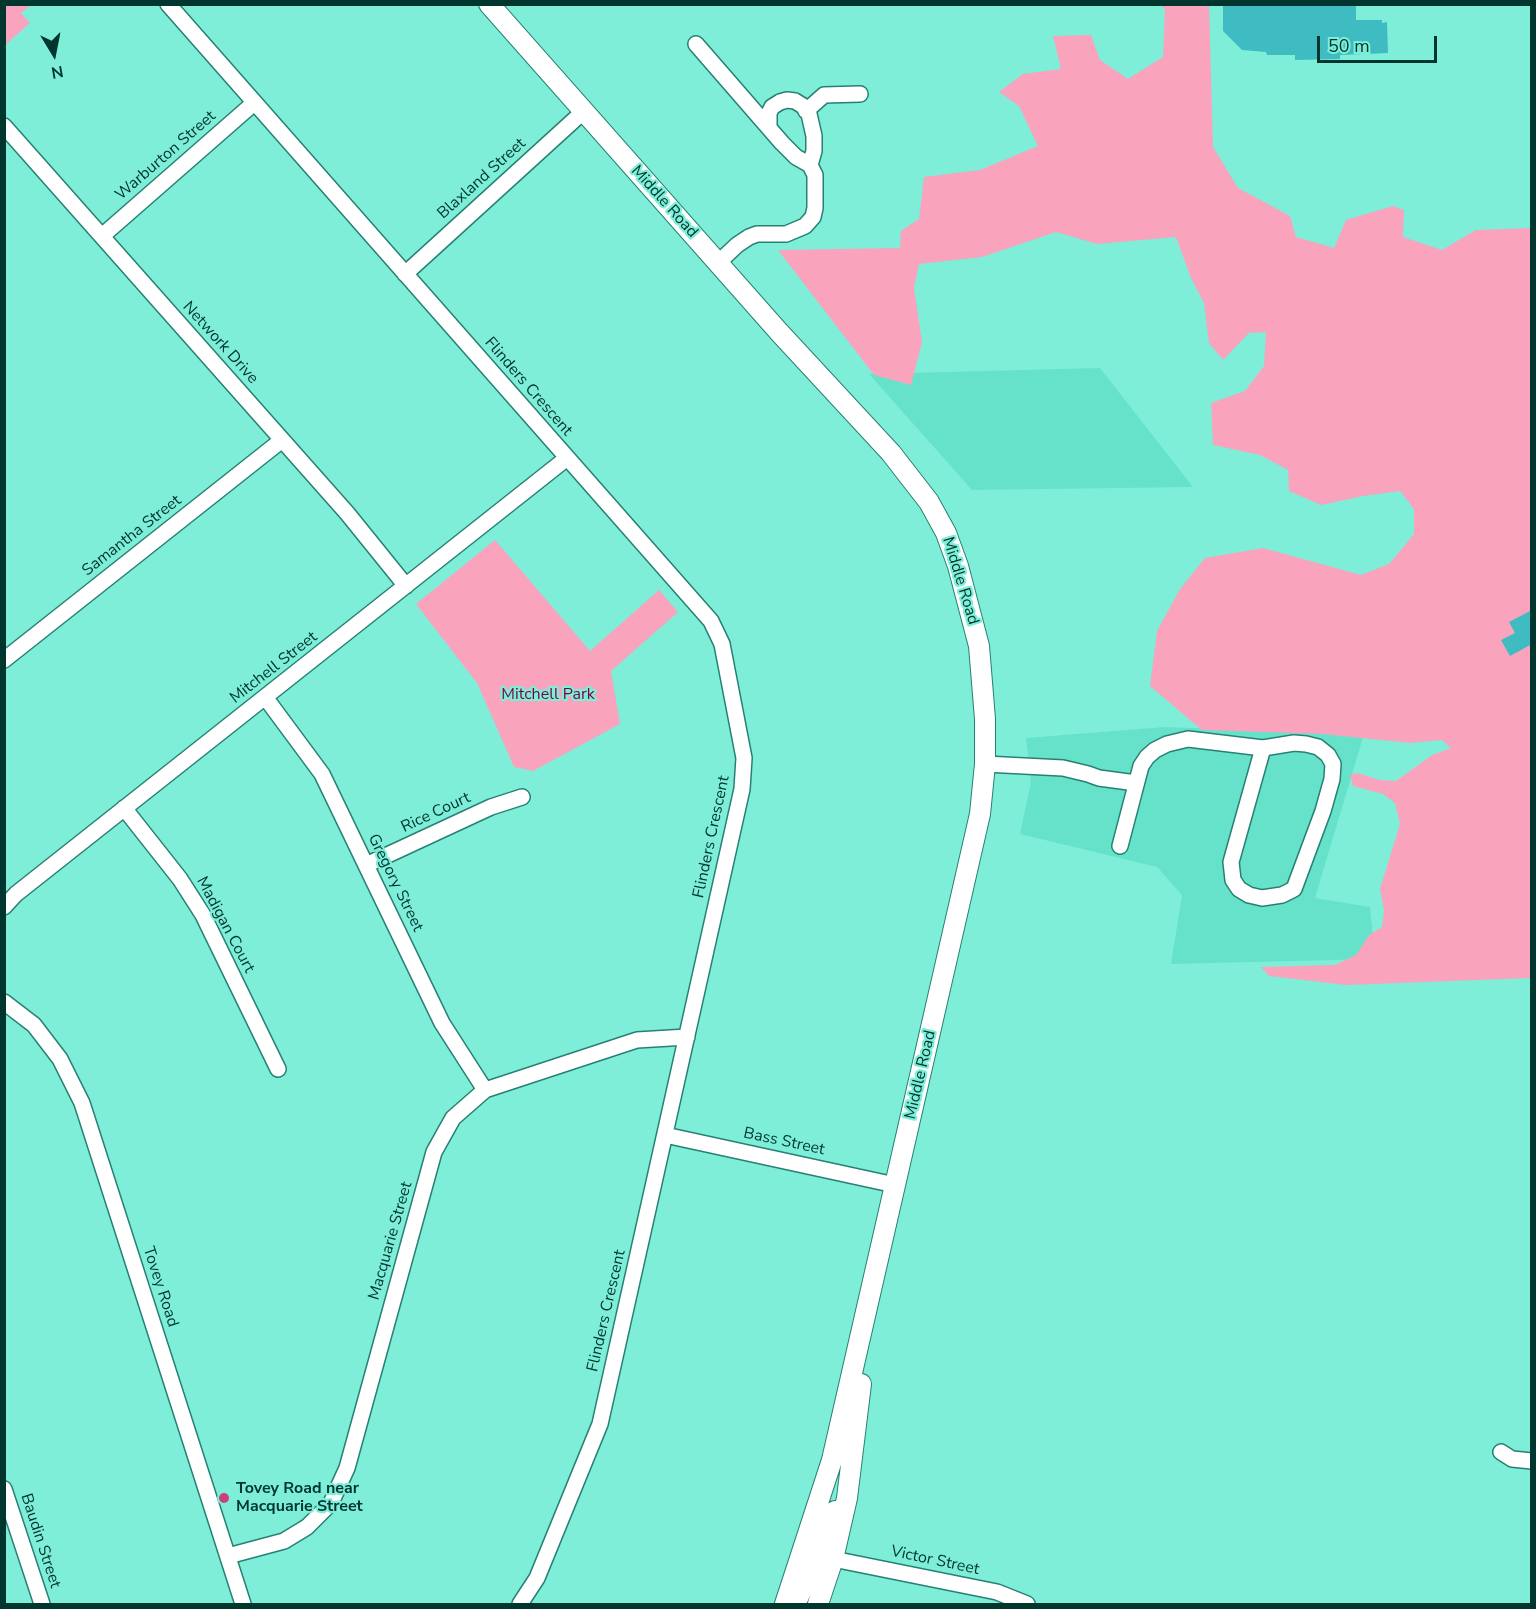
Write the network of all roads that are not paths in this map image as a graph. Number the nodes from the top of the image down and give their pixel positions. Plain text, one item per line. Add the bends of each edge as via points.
1 (168, 4) edge
2 (489, 4) edge
3 (696, 44) dead end
4 (860, 94) dead end
5 (254, 103) junction
6 (584, 111) junction
7 (806, 111) junction
8 (4, 126) edge
9 (769, 126) junction
10 (810, 165) junction
11 (102, 236) junction
12 (718, 263) junction
13 (405, 274) junction
14 (282, 440) junction
15 (567, 459) junction
16 (406, 586) junction
17 (4, 660) edge
18 (265, 697) junction
19 (1263, 748) junction
20 (985, 764) junction
21 (1136, 783) junction
22 (522, 797) dead end
23 (124, 808) junction
24 (1120, 846) dead end
25 (366, 865) junction
26 (4, 907) edge
27 (4, 1002) edge
28 (687, 1037) junction
29 (278, 1070) dead end
30 (485, 1090) junction
31 (665, 1135) junction
32 (896, 1185) junction
33 (874, 1280) junction
34 (1501, 1452) dead end
35 (1532, 1461) edge
36 (4, 1489) edge
37 (846, 1498) junction
38 (228, 1556) junction
39 (833, 1559) junction
40 (42, 1605) edge
41 (243, 1605) edge
42 (520, 1605) edge
43 (785, 1605) edge
44 (795, 1605) edge
45 (818, 1605) edge
46 (1027, 1605) edge

1 - 5 street, Flinders Crescent
2 - 6 main road, Middle Road
3 - 9 street
4 - 7 street via 824,95
5 - 11 street, Warburton Street
5 - 13 street, Flinders Crescent
6 - 12 main road, Middle Road
6 - 13 street, Blaxland Street
7 - 9 street via 795,102 780,102 772,107
7 - 10 street via 814,136
8 - 11 street, Network Drive
9 - 10 street via 796,157
10 - 12 street via 815,175 815,208 805,226 786,234 749,237
11 - 14 street, Network Drive
12 - 20 main road, Middle Road via 891,453 929,502 958,566 979,646
13 - 15 street, Flinders Crescent
14 - 16 street, Network Drive
14 - 17 street, Samantha Street
15 - 16 street, Mitchell Street
15 - 28 street, Flinders Crescent via 711,621 722,644 744,758 742,789
16 - 18 street, Mitchell Street
18 - 23 street, Mitchell Street
18 - 25 street, Gregory Street via 322,774
19 - 19 street via 1306,744 1318,747 1333,764 1323,811 1294,889 1262,898 1239,889 1233,880 1231,862
19 - 21 street via 1176,741 1147,757
20 - 21 street via 1063,768
20 - 32 main road, Middle Road via 980,814
21 - 24 street
22 - 25 street, Rice Court via 491,807
23 - 26 street, Mitchell Street
23 - 29 street, Madigan Court via 203,915
25 - 30 street, Gregory Street via 442,1023
27 - 38 street, Tovey Road via 34,1025 60,1059 82,1103
28 - 30 street, Macquarie Street via 637,1040
28 - 31 street, Flinders Crescent
30 - 38 street, Macquarie Street via 453,1118 434,1152 346,1468 331,1503 307,1527 284,1540
31 - 32 street, Bass Street
31 - 42 street, Flinders Crescent via 600,1424 537,1578
32 - 33 main road, Middle Road
33 - 37 main road, Middle Road
33 - 43 main road, Middle Road via 832,1460
34 - 35 street via 1512,1459
36 - 40 street, Baudin Street
37 - 39 main road, Middle Road
37 - 44 main road via 829,1522
38 - 41 street, Tovey Road
39 - 45 main road, Middle Road
39 - 46 street, Victor Street via 997,1592

